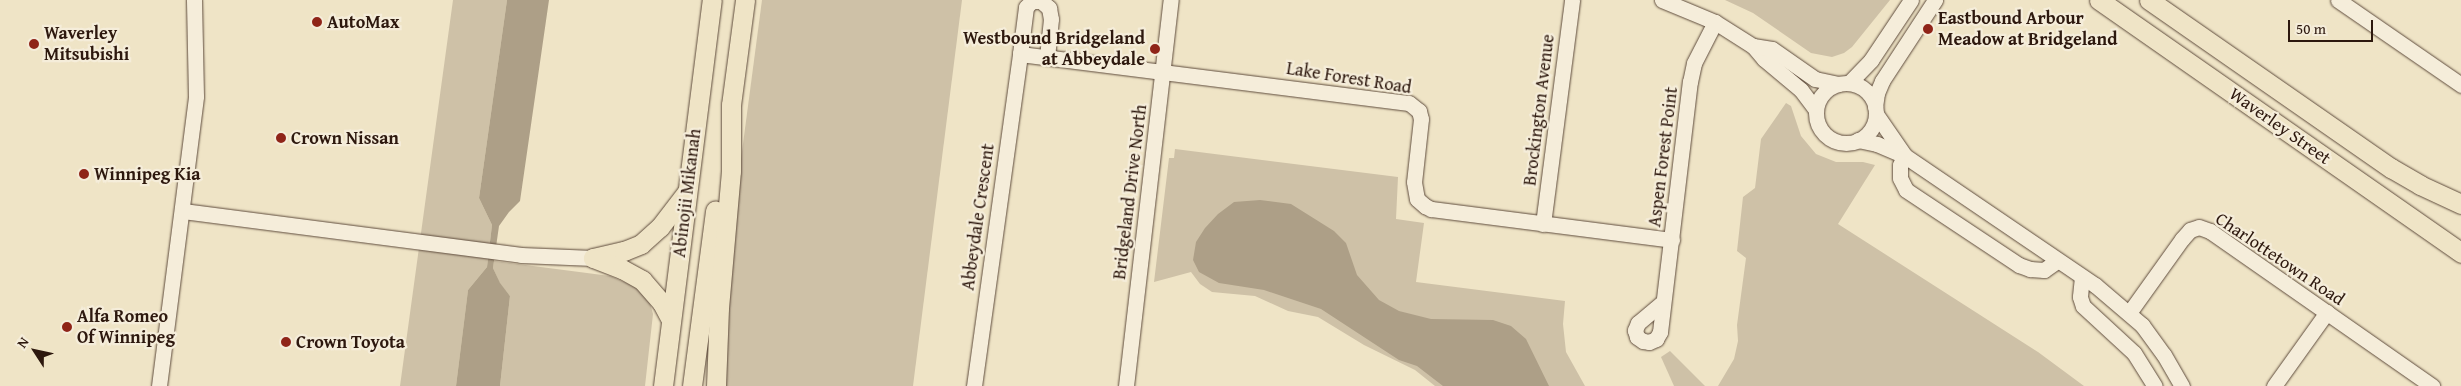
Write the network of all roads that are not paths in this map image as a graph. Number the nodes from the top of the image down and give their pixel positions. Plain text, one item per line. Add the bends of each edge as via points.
1 (194, 0) edge
2 (712, 0) edge
3 (745, 0) edge
4 (1572, 0) edge
5 (1662, 0) edge
6 (1911, 0) edge
7 (1935, 0) edge
8 (2099, 0) edge
9 (2149, 0) edge
10 (2338, 0) edge
11 (1170, 1) edge
12 (1715, 22) junction
13 (1754, 46) junction
14 (1020, 54) junction
15 (1047, 57) junction
16 (1163, 72) junction
17 (1844, 83) junction
18 (2461, 85) edge
19 (731, 105) junction
20 (1816, 110) junction
21 (1875, 110) junction
22 (1858, 140) junction
23 (1905, 156) junction
24 (688, 191) junction
25 (2461, 204) edge
26 (183, 211) junction
27 (1543, 224) junction
28 (1672, 240) junction
29 (2461, 253) edge
30 (593, 258) junction
31 (2056, 261) junction
32 (2082, 277) junction
33 (1663, 302) dead end
34 (2129, 312) junction
35 (2327, 312) junction
36 (671, 320) junction
37 (159, 386) edge
38 (663, 386) edge
39 (692, 386) edge
40 (716, 386) edge
41 (974, 386) edge
42 (1126, 386) edge
43 (2155, 386) edge
44 (2182, 386) edge
45 (2274, 386) edge
46 (2432, 386) edge

1 - 26 street via 196,96
2 - 24 main road, Abinojii Mikanah
3 - 19 main road, Abinojii Mikanah
4 - 27 street, Brockington Avenue
5 - 12 street
6 - 17 street via 1871,60
7 - 21 street via 1882,81
8 - 29 main road, Waverley Street
9 - 25 main road, Waverley Street via 2391,168
10 - 18 street
11 - 16 street, Bridgeland Drive North
12 - 13 street
12 - 28 street, Aspen Forest Point via 1694,63 1690,82
13 - 17 street via 1772,49 1815,79
13 - 20 street via 1801,90
14 - 15 street
14 - 15 street, Abbeydale Crescent via 1026,7 1032,1 1041,1 1049,8 1050,14
14 - 41 street, Abbeydale Crescent
15 - 16 street
16 - 27 street, Lake Forest Road via 1415,105 1421,119 1414,182 1417,199 1431,209
16 - 42 street, Bridgeland Drive North
17 - 20 street via 1822,96
17 - 21 street via 1864,89
19 - 39 main road
19 - 40 main road, Abinojii Mikanah via 730,171
20 - 22 street via 1817,123 1826,135 1841,142
21 - 22 street via 1872,126
21 - 23 street
22 - 23 street
23 - 31 street
23 - 31 street via 1900,165 1900,178 1906,190 2019,265 2044,270
24 - 30 main road via 660,227 641,244
24 - 36 main road, Abinojii Mikanah
26 - 30 street via 521,254
26 - 37 street
27 - 28 street, Lake Forest Road
28 - 33 street, Aspen Forest Point
30 - 36 main road via 642,280 662,303
31 - 32 street
32 - 34 street
32 - 43 street via 2080,297 2084,306 2134,354
34 - 35 street, Charlottetown Road via 2182,239 2190,230 2199,227 2210,231
34 - 44 street via 2164,355
35 - 45 street
35 - 46 street, Charlottetown Road
36 - 38 main road, Abinojii Mikanah

